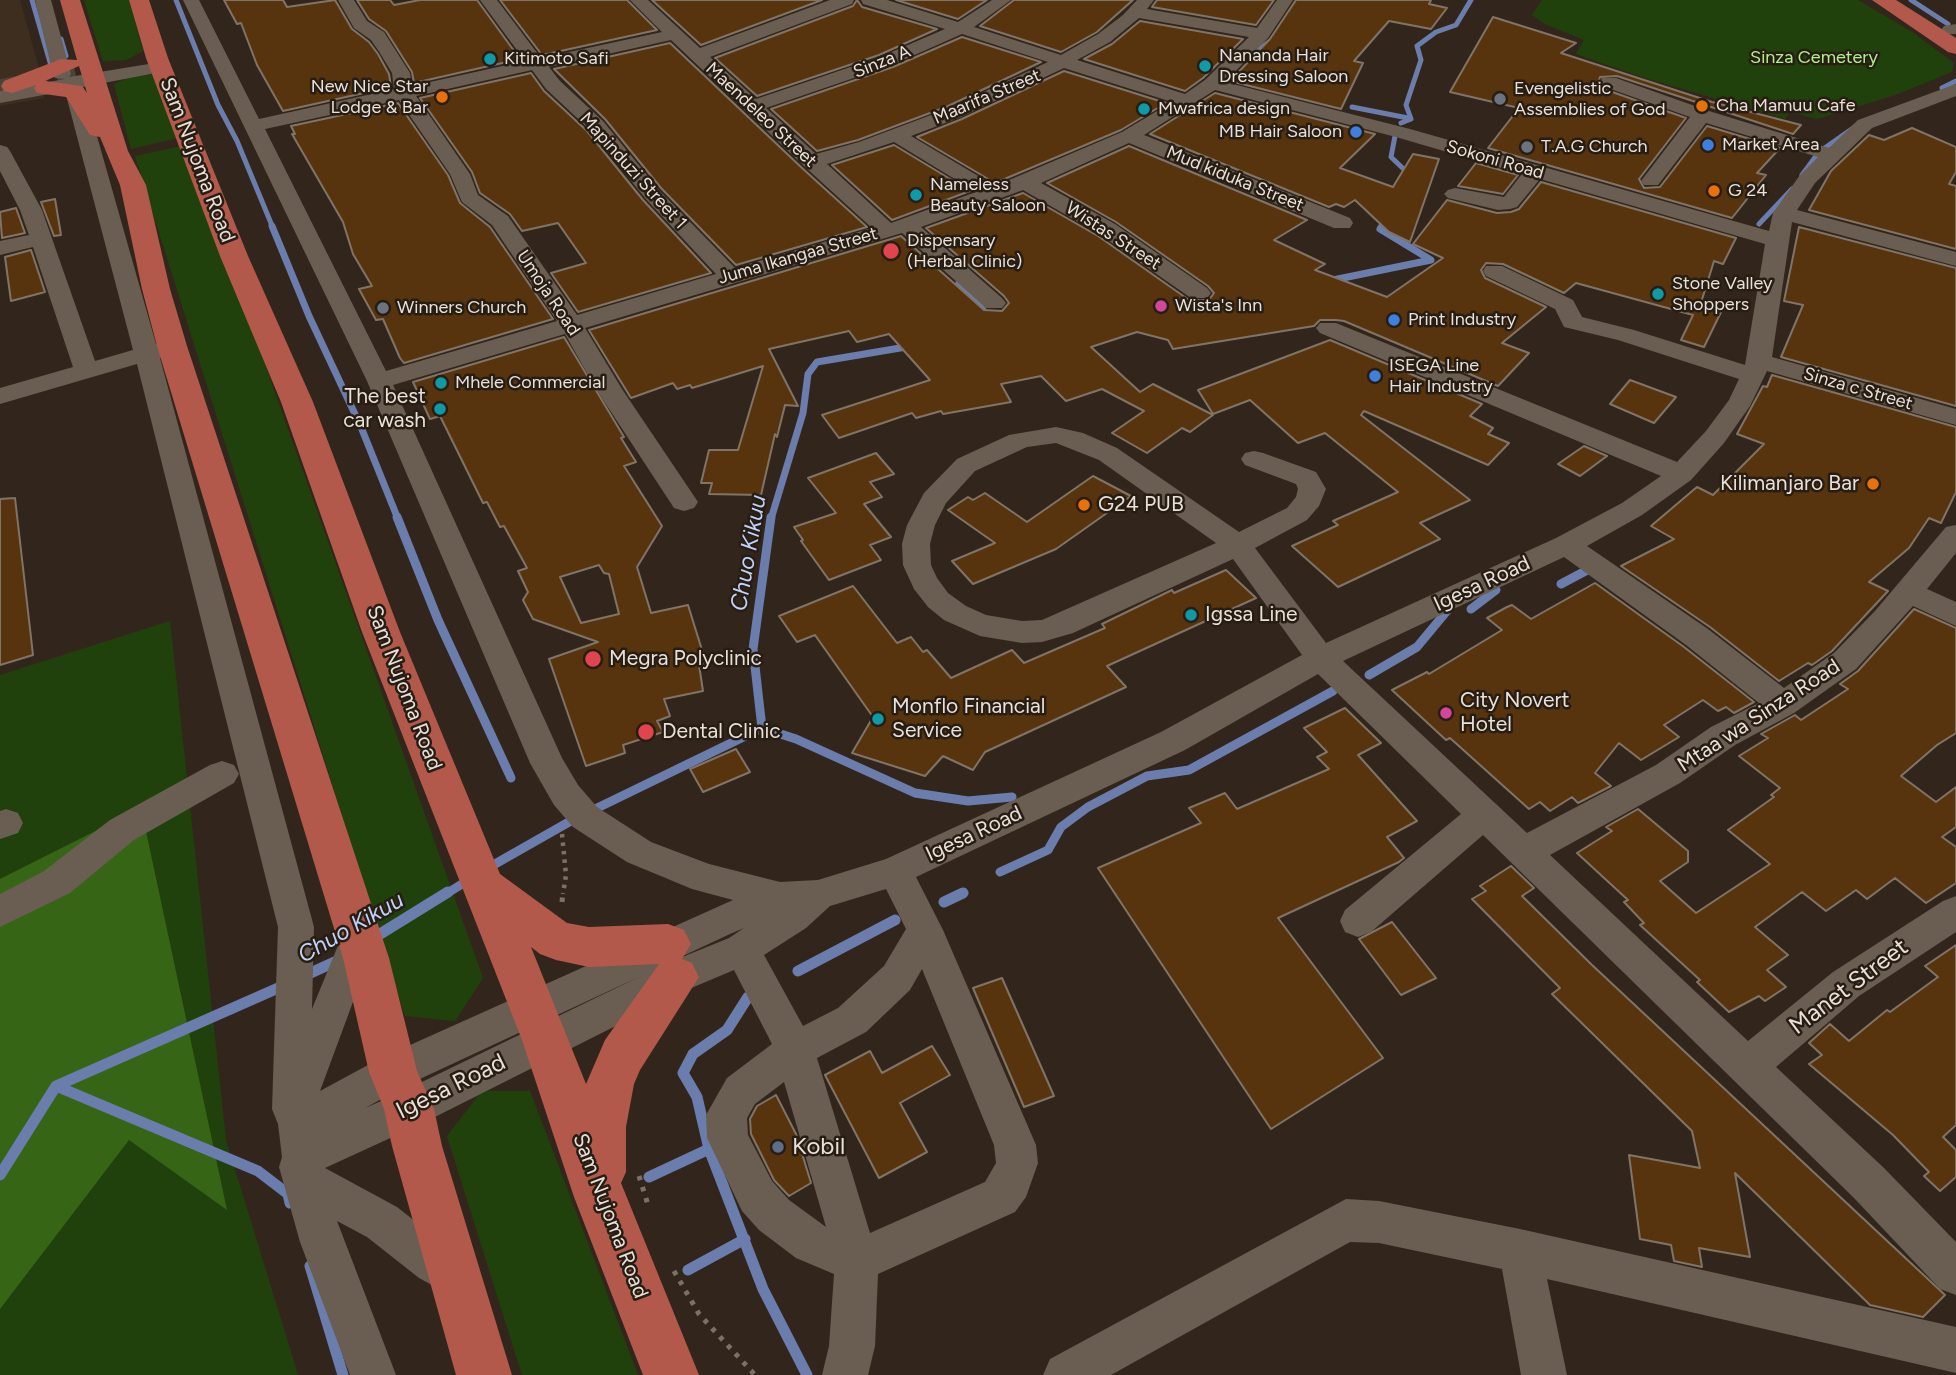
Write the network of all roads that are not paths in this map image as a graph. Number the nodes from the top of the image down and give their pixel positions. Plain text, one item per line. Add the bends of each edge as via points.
1 (43, 0) edge
2 (70, 0) edge
3 (139, 0) edge
4 (191, 0) edge
5 (346, 0) edge
6 (488, 0) edge
7 (664, 0) edge
8 (846, 0) edge
9 (869, 0) edge
10 (1003, 0) edge
11 (1285, 0) edge
12 (1882, 0) edge
13 (1906, 0) edge
14 (641, 3) edge
15 (821, 3) edge
16 (1141, 6) edge
17 (959, 29) junction
18 (675, 34) junction
19 (1262, 34) junction
20 (1955, 35) edge
21 (697, 54) junction
22 (1065, 61) junction
23 (159, 62) junction
24 (538, 64) junction
25 (74, 75) junction
26 (1609, 82) dead end
27 (1212, 84) junction
28 (7, 85) edge
29 (1954, 92) edge
30 (404, 93) junction
31 (1188, 101) junction
32 (753, 106) junction
33 (1702, 115) junction
34 (251, 126) junction
35 (894, 134) junction
36 (1129, 135) junction
37 (0, 151) edge
38 (1832, 155) junction
39 (811, 162) junction
40 (1535, 171) junction
41 (1651, 181) dead end
42 (1026, 182) junction
43 (992, 193) junction
44 (1455, 194) dead end
45 (1342, 223) dead end
46 (896, 227) junction
47 (1781, 227) junction
48 (41, 239) junction
49 (0, 248) edge
50 (1956, 259) edge
51 (1494, 271) dead end
52 (730, 276) junction
53 (1199, 293) dead end
54 (994, 303) dead end
55 (571, 324) junction
56 (1328, 328) dead end
57 (159, 350) junction
58 (1756, 368) junction
59 (86, 370) junction
60 (379, 380) junction
61 (0, 396) edge
62 (1956, 417) edge
63 (1254, 459) dead end
64 (1681, 474) junction
65 (684, 502) dead end
66 (1956, 534) edge
67 (1238, 545) junction
68 (1566, 545) junction
69 (1909, 592) junction
70 (1956, 615) edge
71 (1321, 658) junction
72 (1783, 705) junction
73 (222, 774) dead end
74 (1485, 814) junction
75 (1524, 852) junction
76 (895, 871) junction
77 (482, 885) junction
78 (818, 895) junction
79 (780, 897) junction
80 (0, 911) edge
81 (1956, 912) edge
82 (1358, 921) dead end
83 (925, 930) junction
84 (359, 937) junction
85 (742, 949) junction
86 (672, 961) junction
87 (539, 1023) junction
88 (795, 1050) junction
89 (1746, 1068) junction
90 (393, 1072) junction
91 (410, 1109) junction
92 (299, 1141) junction
93 (619, 1183) junction
94 (1520, 1251) junction
95 (857, 1261) junction
96 (1956, 1273) edge
97 (454, 1275) junction
98 (1956, 1350) edge
99 (678, 1369) edge
100 (373, 1375) edge
101 (484, 1375) edge
102 (845, 1375) edge
103 (1066, 1375) edge
104 (1544, 1375) edge

1 - 25 street
2 - 25 main road
3 - 23 main road, Sam Nujoma Road
4 - 34 street
5 - 30 street, Umoja Road via 360,24 377,36 389,53 401,73
6 - 24 street, Mapinduzi Street 1
7 - 14 street
8 - 15 street
9 - 17 street
10 - 17 street, Sinza A
11 - 19 street, Juma Ikangaa Street
12 - 20 main road
13 - 20 main road
14 - 18 street, Maendeleo Street
15 - 21 street
16 - 19 street
16 - 22 street, Maarifa Street via 1104,38
17 - 22 street
17 - 32 street, Sinza A via 873,66
18 - 21 street, Maendeleo Street
18 - 24 street
19 - 27 street, Juma Ikangaa Street
21 - 32 street, Maendeleo Street
22 - 31 street
22 - 35 street, Maarifa Street via 954,113
23 - 25 street
23 - 77 main road, Sam Nujoma Road via 234,256 297,401 381,632
24 - 30 street
24 - 52 street, Mapinduzi Street 1
25 - 28 main road
25 - 57 street
25 - 57 main road via 133,185 156,289
26 - 33 street
27 - 31 street, Juma Ikangaa Street
27 - 40 street, Sokoni Road
29 - 38 street, Igesa Road via 1865,124
30 - 34 street
30 - 55 street, Umoja Road via 460,174 469,198 499,221
31 - 36 street, Juma Ikangaa Street
32 - 39 street, Maendeleo Street
33 - 38 street
33 - 41 street
34 - 60 street
35 - 39 street, Maarifa Street
35 - 43 street
36 - 42 street, Juma Ikangaa Street
36 - 45 street, Mud kiduka Street
37 - 48 street
38 - 47 street, Igesa Road via 1812,174
39 - 46 street, Maendeleo Street
40 - 44 street via 1510,203
40 - 47 street, Sokoni Road
42 - 43 street, Juma Ikangaa Street
42 - 53 street, Wistas Street via 1107,229
43 - 46 street, Juma Ikangaa Street
46 - 52 street, Juma Ikangaa Street
46 - 54 street, Maendeleo Street
47 - 50 street, Sokoni Road
47 - 58 street, Igesa Road
48 - 49 street
48 - 59 street
51 - 58 street, Sinza c Street via 1565,305 1572,322
52 - 55 street, Juma Ikangaa Street
55 - 60 street, Juma Ikangaa Street
55 - 65 street, Umoja Road
56 - 64 street
57 - 59 street
57 - 84 main road
57 - 92 street via 296,927 292,1034
58 - 62 street, Sinza c Street
58 - 64 street, Igesa Road via 1728,420
59 - 61 street
60 - 79 street via 547,763 566,795 585,817 639,852 705,878
63 - 67 street via 1306,478 1312,489 1297,514
64 - 68 street, Igesa Road via 1632,509
66 - 69 street, Mtaa wa Sinza Road
67 - 67 street via 1062,625 1022,632 980,625 938,600 917,565 916,544 934,499 966,465 1018,441 1056,435 1108,454
67 - 71 street
68 - 71 street, Igesa Road
68 - 72 street via 1697,637
69 - 70 street
69 - 72 street, Mtaa wa Sinza Road via 1845,661
71 - 74 street
71 - 76 street, Igesa Road via 1173,741
72 - 75 street, Mtaa wa Sinza Road via 1723,736 1622,801
73 - 80 street via 122,830 57,882
74 - 75 street
74 - 82 street
75 - 89 street
76 - 78 street, Igesa Road
76 - 83 street
77 - 86 main road via 556,940
77 - 87 main road, Sam Nujoma Road
78 - 79 street, Igesa Road
78 - 85 street, Igesa Road
79 - 86 street, Igesa Road
81 - 89 street, Manet Street via 1846,984
83 - 88 street via 897,978 861,1012
83 - 95 street via 1016,1145 1017,1163 1000,1197
84 - 90 main road
84 - 92 street via 330,1018
85 - 86 street, Igesa Road
85 - 88 street
86 - 87 street, Igesa Road
86 - 93 main road via 610,1084 601,1127
87 - 90 street, Igesa Road
87 - 91 street, Igesa Road
87 - 93 main road, Sam Nujoma Road
88 - 95 street
88 - 95 street via 741,1091 726,1115 728,1138 757,1196 774,1215 811,1242
89 - 96 street via 1869,1183
90 - 91 main road
90 - 92 street, Igesa Road
91 - 92 street, Igesa Road
91 - 97 main road
92 - 97 street via 312,1185 382,1222
92 - 100 street via 322,1242
93 - 99 main road, Sam Nujoma Road
94 - 98 street
94 - 103 street via 1379,1222 1346,1220
94 - 104 street
95 - 102 street via 852,1346
97 - 101 main road

